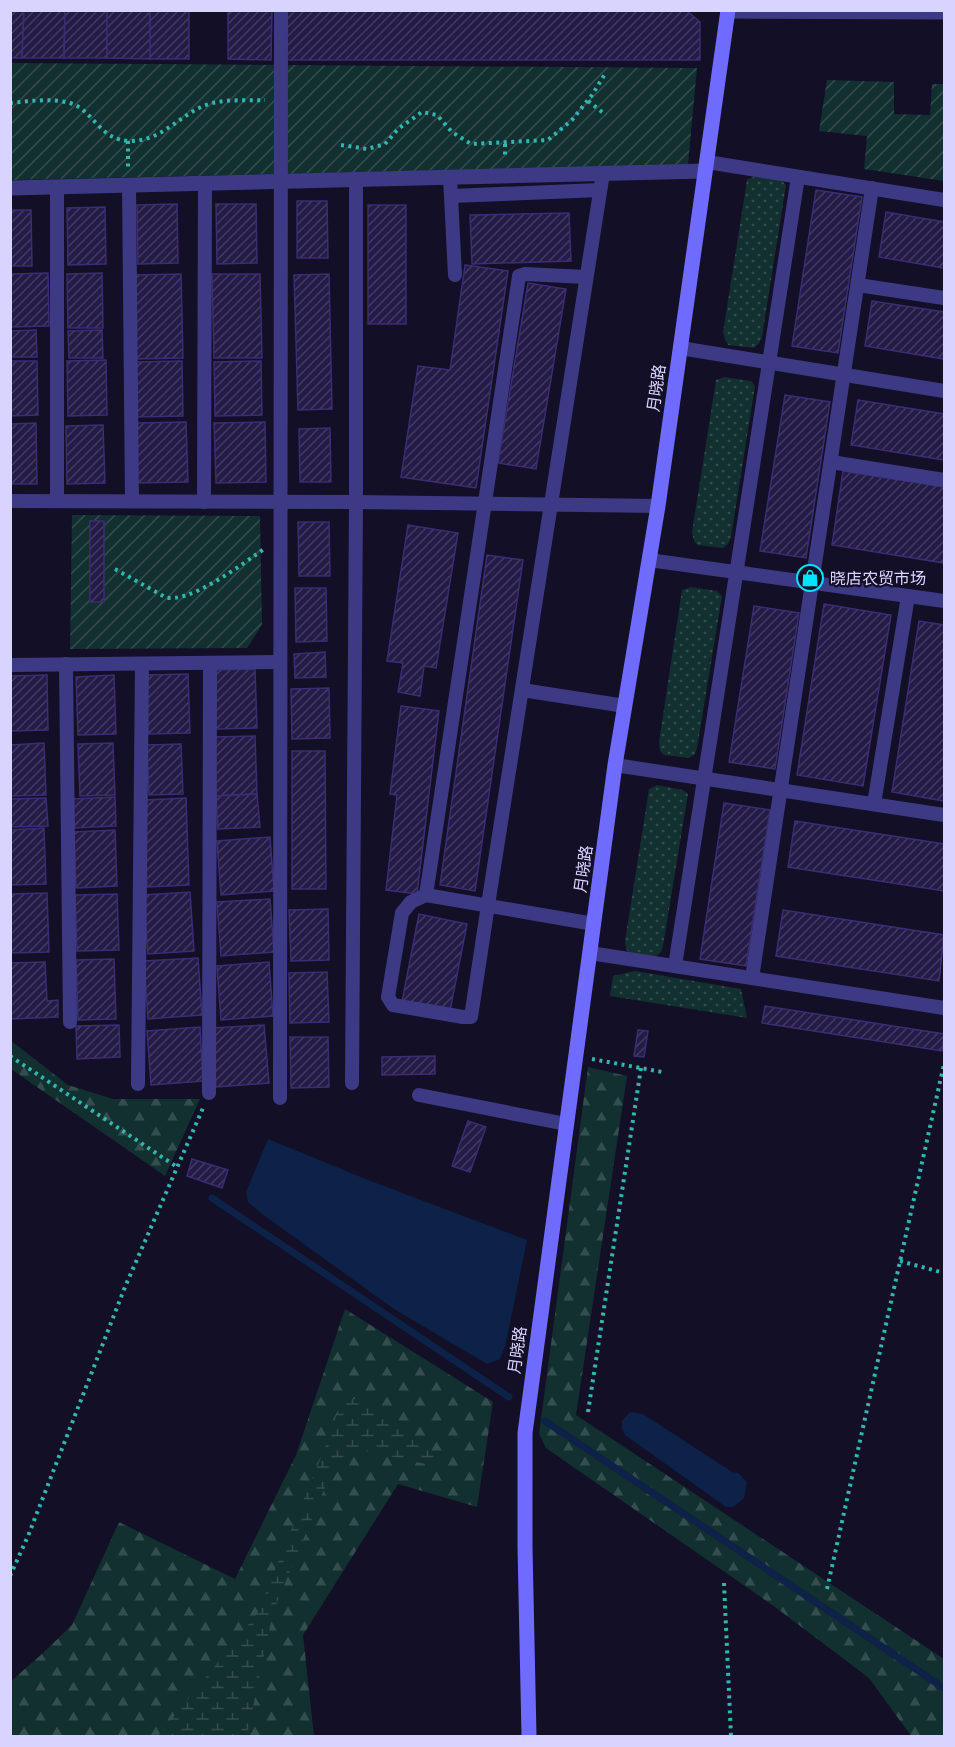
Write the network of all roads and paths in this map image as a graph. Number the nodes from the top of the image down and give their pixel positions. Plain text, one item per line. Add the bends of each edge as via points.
1 (281, 10) edge
2 (728, 11) edge
3 (945, 12) edge
4 (605, 74) dead end
5 (281, 100) junction
6 (588, 101) junction
7 (10, 103) edge
8 (606, 115) dead end
9 (128, 141) junction
10 (341, 145) dead end
11 (706, 166) junction
12 (603, 173) junction
13 (450, 177) junction
14 (798, 177) junction
15 (356, 180) junction
16 (280, 181) junction
17 (205, 183) junction
18 (129, 185) junction
19 (57, 187) junction
20 (10, 188) edge
21 (872, 188) junction
22 (600, 189) junction
23 (451, 196) junction
24 (945, 200) edge
25 (454, 275) dead end
26 (586, 277) junction
27 (858, 285) junction
28 (945, 298) edge
29 (680, 348) junction
30 (769, 363) junction
31 (844, 375) junction
32 (945, 391) edge
33 (831, 462) junction
34 (945, 480) edge
35 (10, 501) edge
36 (57, 501) junction
37 (132, 501) junction
38 (204, 501) junction
39 (280, 502) junction
40 (356, 502) junction
41 (484, 504) junction
42 (551, 505) junction
43 (658, 506) junction
44 (280, 531) junction
45 (649, 560) junction
46 (115, 569) dead end
47 (736, 572) junction
48 (813, 583) junction
49 (908, 596) junction
50 (945, 601) edge
51 (280, 662) junction
52 (210, 663) junction
53 (66, 664) junction
54 (142, 664) junction
55 (10, 665) edge
56 (522, 690) junction
57 (625, 706) junction
58 (615, 765) junction
59 (704, 778) junction
60 (781, 790) junction
61 (874, 804) junction
62 (945, 814) edge
63 (426, 895) junction
64 (488, 905) junction
65 (594, 924) junction
66 (590, 953) junction
67 (675, 966) junction
68 (752, 978) junction
69 (944, 1007) edge
70 (70, 1022) dead end
71 (10, 1056) edge
72 (576, 1056) junction
73 (945, 1065) edge
74 (641, 1068) junction
75 (662, 1072) dead end
76 (138, 1083) dead end
77 (352, 1083) dead end
78 (209, 1093) joint
79 (419, 1095) dead end
80 (280, 1098) dead end
81 (566, 1124) junction
82 (177, 1167) junction
83 (900, 1261) junction
84 (945, 1273) edge
85 (588, 1412) dead end
86 (10, 1576) edge
87 (724, 1583) dead end
88 (827, 1589) dead end
89 (529, 1737) edge
90 (731, 1737) edge

1 - 5 lane
2 - 3 street
2 - 11 street, 月晓路
4 - 6 path
5 - 9 path via 219,101 201,107 155,135
5 - 16 lane
6 - 8 path
6 - 10 path via 548,140 471,144 452,132 437,115 422,112 385,144 367,148
7 - 9 path via 72,103 105,132 119,141
9 - 18 path
11 - 12 street
11 - 14 lane
11 - 29 street, 月晓路
12 - 13 street
12 - 22 lane
13 - 15 street
13 - 23 lane
14 - 21 lane
14 - 30 lane
15 - 16 street
15 - 40 lane
16 - 17 street
16 - 39 lane
17 - 18 street
17 - 38 lane
18 - 19 street
18 - 37 lane
19 - 20 street
19 - 36 lane
21 - 24 lane
21 - 27 lane
22 - 23 lane
22 - 26 lane
23 - 25 lane
26 - 41 lane via 519,276
26 - 42 lane
27 - 28 lane
27 - 31 lane
29 - 30 lane
29 - 43 street, 月晓路
30 - 31 lane
30 - 47 lane
31 - 32 lane
31 - 33 lane
33 - 34 lane
33 - 48 lane
35 - 36 lane
36 - 37 lane
37 - 38 lane
38 - 39 lane
39 - 40 lane
39 - 44 lane
40 - 41 lane
40 - 77 lane
41 - 42 lane
41 - 63 lane
42 - 43 lane
42 - 56 lane
43 - 45 street, 月晓路
44 - 46 path via 271,544 250,559 198,591 179,598 165,597
44 - 51 lane
45 - 47 lane
45 - 57 street, 月晓路
47 - 48 lane
47 - 59 lane
48 - 49 lane
48 - 60 lane
49 - 50 lane
49 - 61 lane
51 - 52 lane
51 - 80 lane
52 - 54 lane
52 - 78 lane
53 - 54 lane
53 - 55 lane
53 - 70 lane
54 - 76 lane
56 - 57 lane
56 - 64 lane
57 - 58 street, 月晓路
58 - 59 lane
58 - 65 street, 月晓路
59 - 60 lane
59 - 67 lane
60 - 61 lane
60 - 68 lane
61 - 62 lane
63 - 64 lane
63 - 64 lane via 411,902 402,913 388,997 393,1005 471,1017
64 - 65 lane
65 - 66 street, 月晓路
66 - 67 lane
66 - 72 street, 月晓路
67 - 68 lane
68 - 69 lane
71 - 82 path
72 - 74 path
72 - 81 street, 月晓路
73 - 83 path
74 - 75 path
74 - 85 path
78 - 82 path
79 - 81 lane
81 - 89 street, 月晓路 via 525,1433
82 - 86 path
83 - 84 path
83 - 88 path
87 - 90 path

